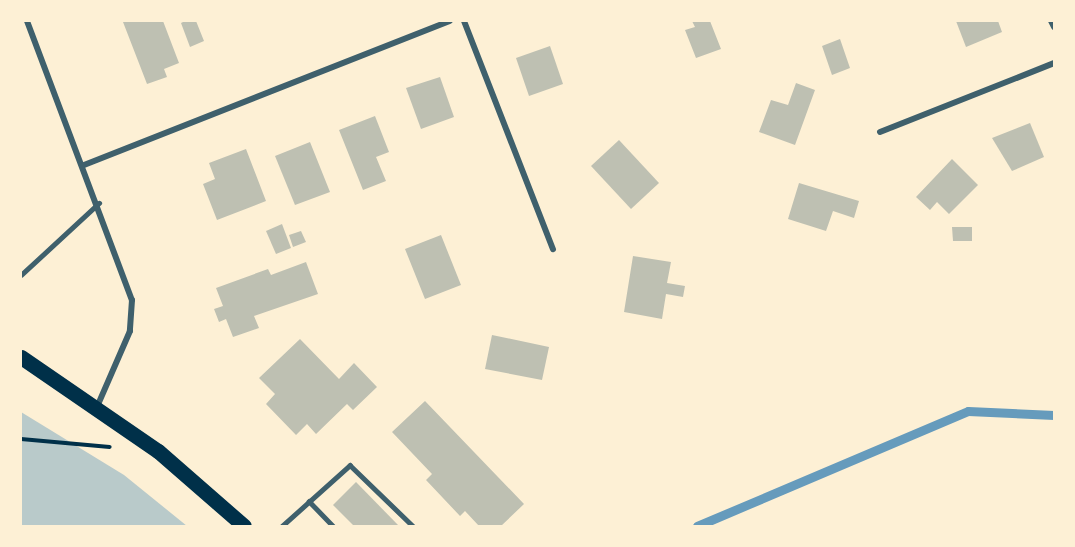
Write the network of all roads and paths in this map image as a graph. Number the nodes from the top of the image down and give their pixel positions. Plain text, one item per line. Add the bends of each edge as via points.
1 (27, 21) edge
2 (450, 21) edge
3 (464, 21) edge
4 (1052, 21) edge
5 (1054, 27) edge
6 (1054, 63) edge
7 (880, 132) dead end
8 (84, 165) junction
9 (99, 203) junction
10 (553, 249) dead end
11 (21, 275) edge
12 (21, 357) edge
13 (97, 407) junction
14 (21, 439) edge
15 (117, 447) dead end
16 (309, 501) junction
17 (243, 526) edge
18 (282, 526) edge
19 (333, 526) edge
20 (413, 526) edge

1 - 8 street
2 - 8 street
3 - 10 street
4 - 5 street
6 - 7 street
8 - 9 street
9 - 11 lane
9 - 13 street via 133,313
12 - 13 main road
13 - 17 main road via 158,451
14 - 15 path
16 - 18 lane
16 - 19 lane
16 - 20 lane via 340,469 353,466

